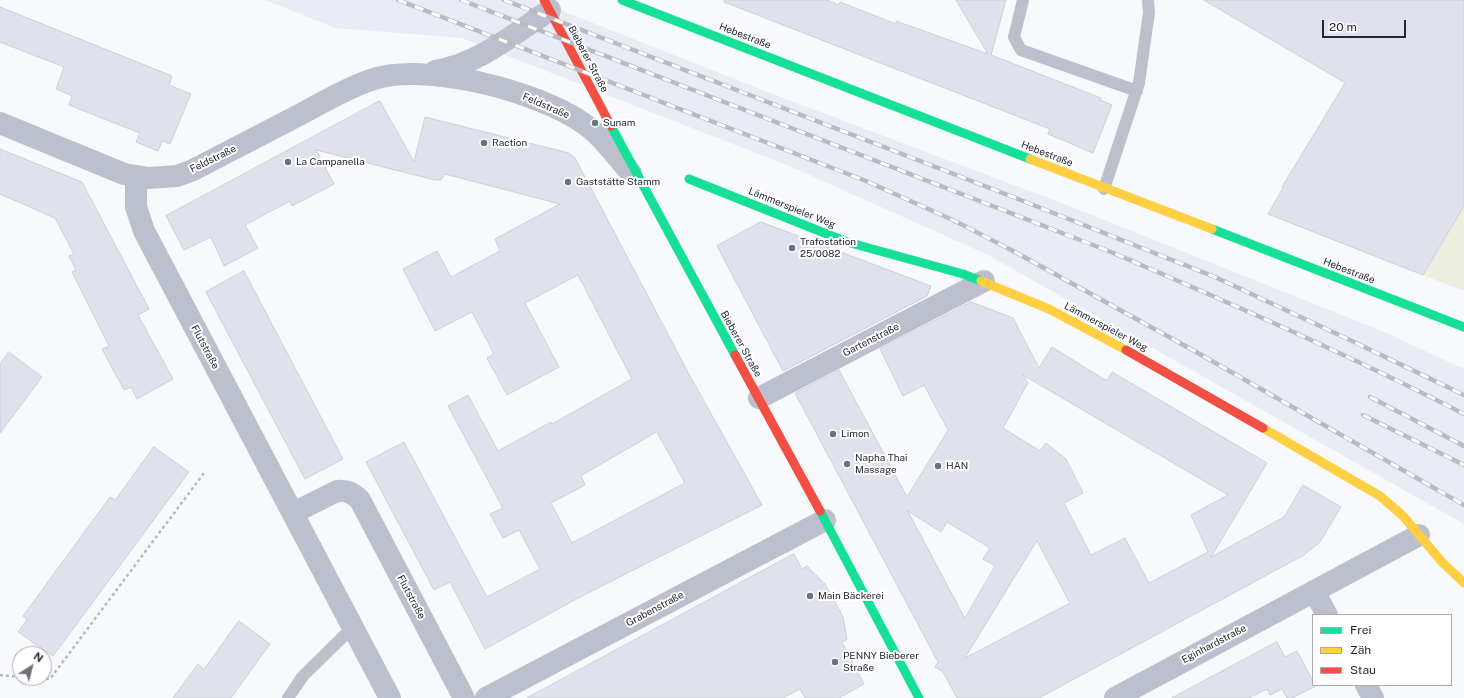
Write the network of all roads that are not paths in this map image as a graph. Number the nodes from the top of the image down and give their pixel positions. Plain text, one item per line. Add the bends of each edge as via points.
1 (622, 0) edge
2 (1022, 0) edge
3 (1148, 0) edge
4 (547, 5) edge
5 (420, 73) junction
6 (1137, 91) junction
7 (0, 123) edge
8 (136, 177) junction
9 (689, 178) dead end
10 (644, 188) junction
11 (1104, 188) junction
12 (984, 281) junction
13 (1464, 327) edge
14 (758, 398) junction
15 (293, 513) junction
16 (824, 520) junction
17 (1419, 535) junction
18 (1464, 583) edge
19 (1314, 591) junction
20 (1326, 614) edge
21 (353, 627) junction
22 (1367, 686) edge
23 (288, 698) edge
24 (390, 698) edge
25 (464, 698) edge
26 (486, 698) edge
27 (919, 698) edge
28 (1115, 698) edge
29 (1373, 698) edge

1 - 11 street, Hebestraße
2 - 6 lane via 1014,37 1021,50
3 - 6 lane
4 - 5 street, Feldstraße via 472,61
4 - 10 street, Bieberer Straße
5 - 8 street, Feldstraße via 390,75 371,80 177,176
5 - 10 street, Feldstraße via 475,81 556,108 583,123 607,145
6 - 11 lane
7 - 8 street, Feldstraße via 110,169
8 - 15 street, Flutstraße via 136,207 144,231
9 - 12 street, Lämmerspieler Weg via 847,242
10 - 14 street, Bieberer Straße
11 - 13 street, Hebestraße
12 - 14 street, Gartenstraße
12 - 17 street, Lämmerspieler Weg via 1049,309 1134,354 1380,496 1402,515
14 - 16 street, Bieberer Straße
15 - 21 street, Flutstraße
15 - 25 street, Flutstraße via 338,491 345,490 360,500
16 - 26 street, Grabenstraße
16 - 27 street, Bieberer Straße
17 - 18 street, Lämmerspieler Weg
17 - 19 street, Eginhardstraße
19 - 20 street
19 - 28 street, Eginhardstraße
21 - 23 lane via 303,676
21 - 24 street, Flutstraße
22 - 29 street

